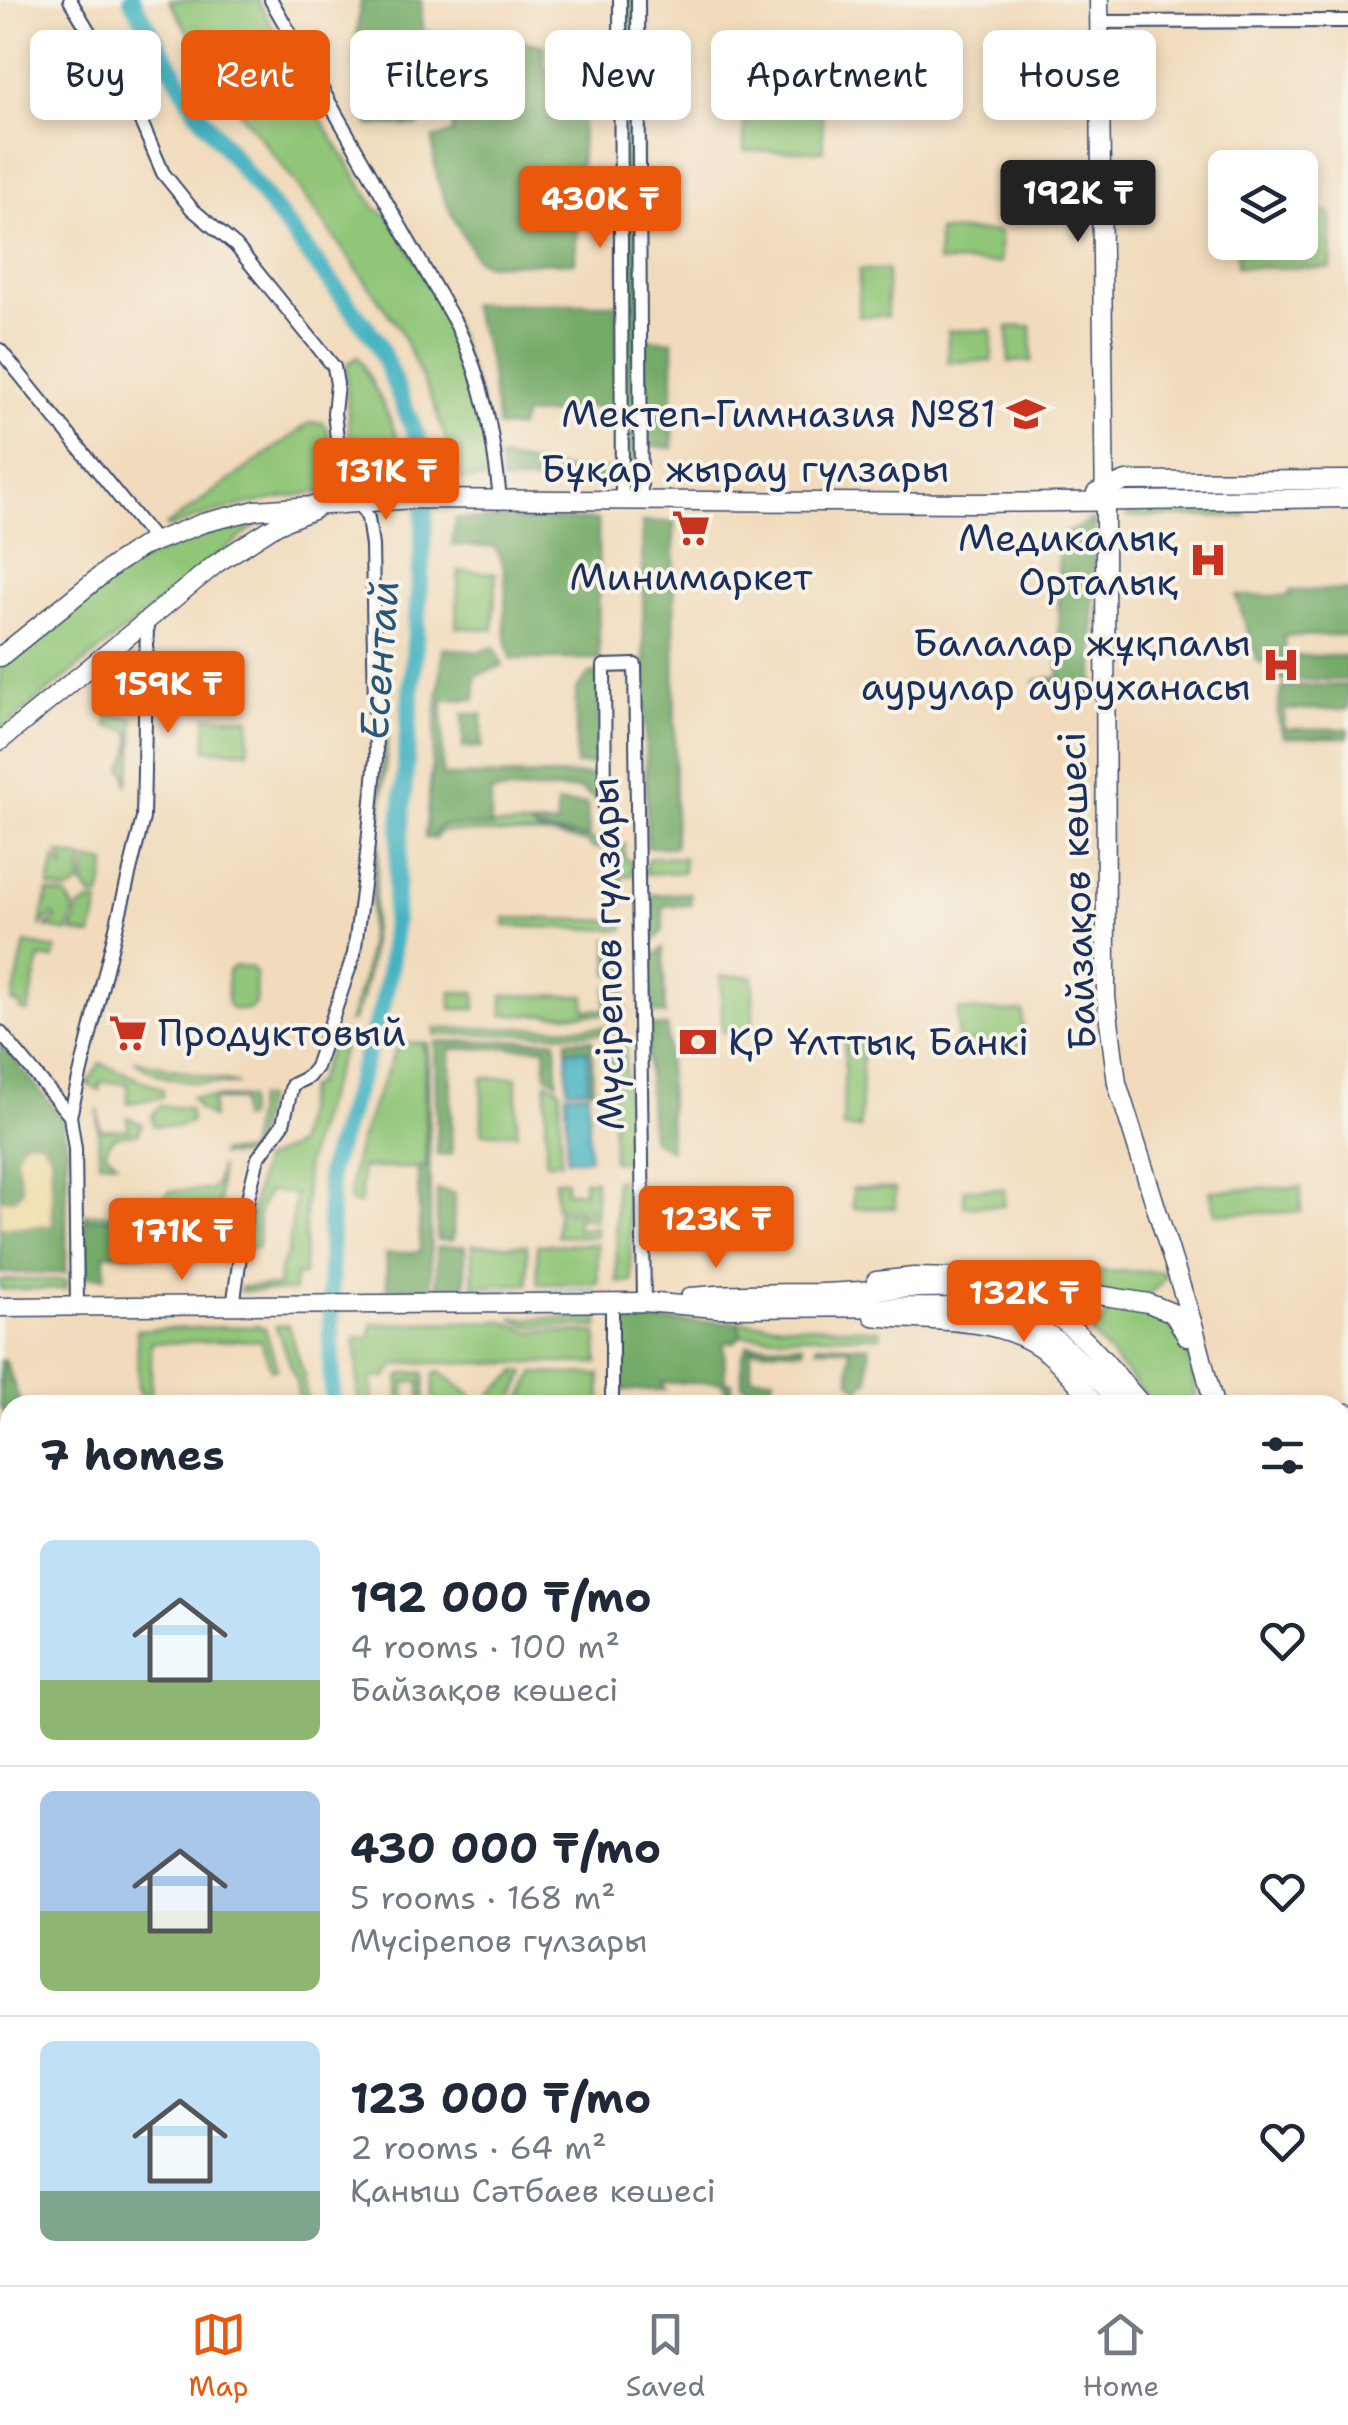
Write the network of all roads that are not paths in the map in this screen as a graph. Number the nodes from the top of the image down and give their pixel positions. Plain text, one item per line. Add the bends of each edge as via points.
1 (70, 0) edge
2 (270, 0) edge
3 (1099, 0) edge
4 (620, 3) edge
5 (638, 3) edge
6 (1099, 22) junction
7 (1348, 22) edge
8 (620, 30) edge
9 (638, 30) edge
10 (620, 120) edge
11 (639, 120) edge
12 (621, 271) junction
13 (640, 271) junction
14 (0, 350) edge
15 (622, 367) junction
16 (640, 368) junction
17 (1348, 480) edge
18 (1105, 495) junction
19 (1348, 498) edge
20 (358, 500) junction
21 (500, 500) junction
22 (632, 501) junction
23 (276, 516) junction
24 (155, 541) junction
25 (147, 623) junction
26 (0, 658) edge
27 (0, 742) edge
28 (605, 812) dead end
29 (0, 1032) edge
30 (70, 1116) junction
31 (1175, 1269) junction
32 (916, 1298) junction
33 (792, 1300) junction
34 (644, 1302) junction
35 (612, 1303) junction
36 (1148, 1303) junction
37 (0, 1307) edge
38 (77, 1307) junction
39 (233, 1307) junction
40 (612, 1395) edge
41 (1087, 1395) edge
42 (1112, 1395) edge
43 (1133, 1395) edge
44 (1202, 1395) edge
45 (1211, 1395) edge

1 - 20 street via 135,108 163,173 236,246 334,367 340,462
2 - 21 street via 471,356 491,419
3 - 6 street, Байзақов көшесі
4 - 5 street
4 - 8 street
5 - 9 street
6 - 7 street
6 - 18 street, Байзақов көшесі
10 - 12 street
11 - 13 street
12 - 13 street
12 - 15 street
13 - 16 street
14 - 24 street
15 - 16 street
15 - 22 street
16 - 22 street
17 - 18 street, Бұқар жырау гүлзары via 1126,482
18 - 19 street, Бұқар жырау гүлзары
18 - 22 street, Бұқар жырау гүлзары via 1072,502
18 - 31 street, Байзақов көшесі via 1104,942 1110,1042
20 - 21 street, Бұқар жырау гүлзары
20 - 23 street, Бұқар жырау гүлзары
20 - 39 street via 368,518 375,592 376,758 354,954 316,1067 292,1085 282,1124 258,1158
21 - 22 street, Бұқар жырау гүлзары
23 - 24 street, Бұқар жырау гүлзары via 228,516
23 - 25 street, Бұқар жырау гүлзары
24 - 26 street, Бұқар жырау гүлзары via 114,565
25 - 27 street, Бұқар жырау гүлзары
25 - 30 street via 143,818
28 - 34 street, Мүсірепов гүлзары via 604,666 634,665
29 - 30 street
30 - 38 street
31 - 36 street
31 - 45 street, Байзақов көшесі
32 - 33 street
32 - 42 street via 1021,1317 1068,1347
32 - 43 street via 998,1293 1043,1308 1082,1338
33 - 34 street via 717,1294
33 - 36 street via 914,1277 950,1277 1035,1283
33 - 41 street via 1009,1330 1057,1361
34 - 35 street
35 - 39 street
35 - 40 street
36 - 44 street via 1174,1314 1183,1326
37 - 38 street
38 - 39 street

